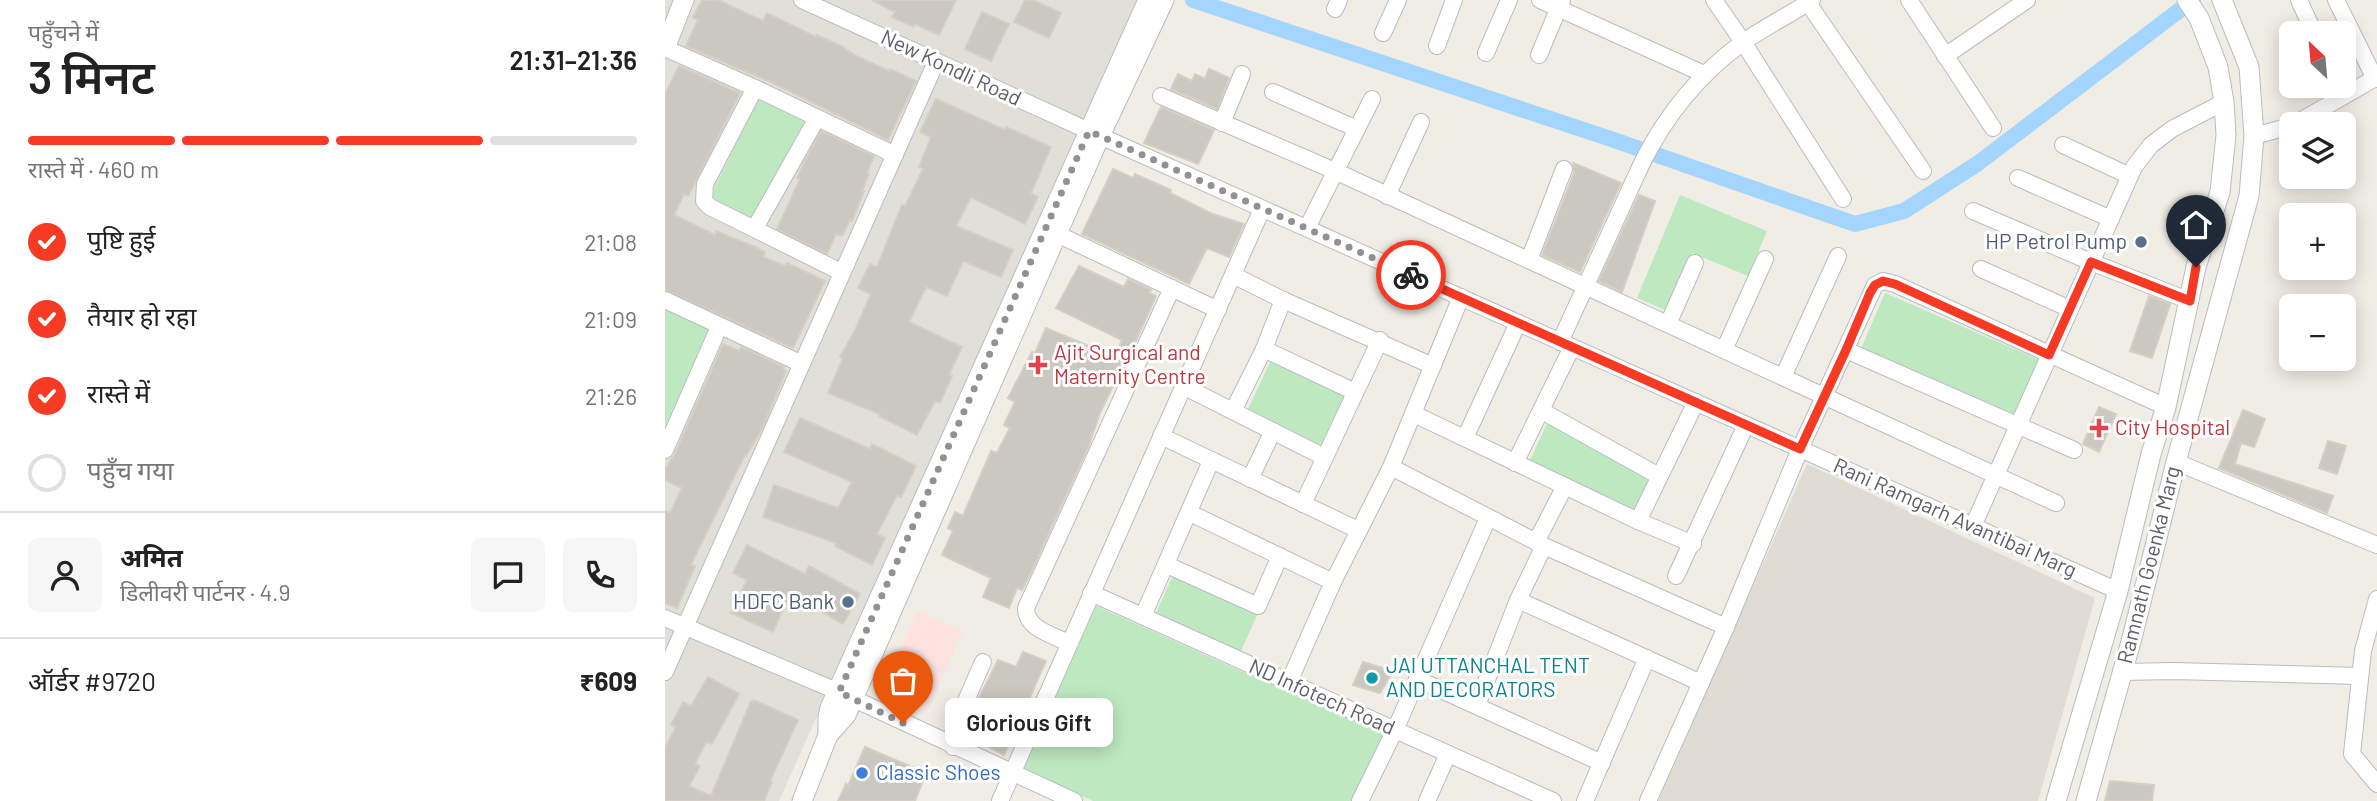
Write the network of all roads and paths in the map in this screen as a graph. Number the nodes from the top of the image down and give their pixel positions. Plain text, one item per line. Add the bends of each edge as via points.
1 (684, 0) edge
2 (802, 0) edge
3 (1398, 0) edge
4 (1454, 0) edge
5 (1509, 0) edge
6 (1540, 0) edge
7 (1714, 0) edge
8 (1909, 0) edge
9 (2027, 0) edge
10 (2187, 0) edge
11 (2298, 0) edge
12 (1809, 1) edge
13 (2223, 2) edge
14 (2342, 3) edge
15 (1154, 5) edge
16 (1560, 5) edge
17 (2308, 21) edge
18 (1383, 33) dead end
19 (1743, 42) junction
20 (1437, 46) dead end
21 (665, 48) edge
22 (1486, 53) dead end
23 (1539, 55) dead end
24 (1945, 56) junction
25 (936, 62) junction
26 (1242, 74) dead end
27 (1704, 74) junction
28 (2376, 78) edge
29 (2356, 86) edge
30 (755, 88) junction
31 (1273, 92) dead end
32 (1161, 96) dead end
33 (2332, 98) edge
34 (1372, 99) dead end
35 (2224, 102) junction
36 (2312, 112) edge
37 (817, 118) junction
38 (1421, 122) dead end
39 (1222, 123) junction
40 (1993, 128) dead end
41 (1357, 129) junction
42 (2279, 129) edge
43 (1095, 134) junction
44 (2254, 136) junction
45 (2063, 145) dead end
46 (895, 155) junction
47 (1564, 169) dead end
48 (1335, 171) junction
49 (1923, 171) dead end
50 (2130, 176) junction
51 (2018, 178) dead end
52 (1387, 196) junction
53 (1843, 199) dead end
54 (1262, 209) junction
55 (1973, 211) dead end
56 (2111, 219) junction
57 (755, 228) junction
58 (1307, 228) junction
59 (1059, 235) junction
60 (1838, 256) dead end
61 (1765, 259) dead end
62 (1529, 260) junction
63 (2091, 262) junction
64 (1695, 264) dead end
65 (2196, 267) junction
66 (1981, 270) dead end
67 (841, 272) junction
68 (1233, 275) junction
69 (2227, 275) junction
70 (1585, 286) junction
71 (1172, 288) junction
72 (1461, 297) junction
73 (665, 300) edge
74 (1283, 300) junction
75 (2190, 301) junction
76 (2070, 309) junction
77 (1217, 310) junction
78 (1518, 323) junction
79 (1668, 324) junction
80 (719, 327) junction
81 (1380, 340) junction
82 (1566, 344) junction
83 (1264, 349) junction
84 (1724, 350) junction
85 (1846, 350) junction
86 (2049, 355) junction
87 (802, 364) junction
88 (1433, 366) junction
89 (1783, 377) junction
90 (1183, 386) junction
91 (1355, 391) junction
92 (1825, 396) junction
93 (1696, 402) junction
94 (2166, 407) junction
95 (1233, 411) junction
96 (1542, 411) junction
97 (1414, 414) junction
98 (1746, 425) junction
99 (2019, 427) junction
100 (1273, 431) junction
101 (1161, 436) junction
102 (1465, 438) junction
103 (1800, 449) junction
104 (665, 450) edge
105 (2074, 450) dead end
106 (1324, 457) junction
107 (1212, 461) junction
108 (2176, 462) junction
109 (1515, 463) junction
110 (1391, 467) junction
111 (1996, 475) junction
112 (1659, 476) junction
113 (1250, 480) junction
114 (1565, 486) junction
115 (2056, 503) dead end
116 (1303, 504) junction
117 (1190, 513) junction
118 (1488, 518) junction
119 (1638, 521) junction
120 (1973, 526) junction
121 (1358, 530) junction
122 (1540, 544) junction
123 (1693, 544) junction
124 (2377, 545) edge
125 (1280, 556) junction
126 (1167, 565) junction
127 (1676, 576) dead end
128 (1333, 582) junction
129 (2118, 591) junction
130 (1091, 593) junction
131 (2377, 599) edge
132 (1518, 600) junction
133 (1143, 617) junction
134 (665, 618) edge
135 (685, 626) junction
136 (1726, 627) junction
137 (1069, 643) junction
138 (1647, 658) junction
139 (983, 662) dead end
140 (665, 672) edge
141 (2122, 672) junction
142 (2359, 677) junction
143 (1417, 679) junction
144 (1289, 682) junction
145 (1700, 683) junction
146 (845, 696) junction
147 (1477, 705) junction
148 (1395, 730) junction
149 (953, 747) junction
150 (1448, 754) junction
151 (1602, 763) junction
152 (1013, 774) junction
153 (2377, 784) edge
154 (806, 800) edge
155 (1000, 801) edge
156 (1075, 801) edge
157 (1360, 801) edge
158 (1427, 801) edge
159 (1553, 801) edge
160 (1585, 801) edge
161 (1648, 801) edge
162 (2056, 801) edge
163 (2086, 801) edge

1 - 21 street
2 - 25 street, New Kondli Road
3 - 18 street
4 - 20 street
5 - 22 street
6 - 16 street
7 - 19 street
8 - 24 street
9 - 24 street
10 - 35 street, Ramnath Goenka Marg via 2218,67
11 - 17 street
12 - 19 street
12 - 49 street
13 - 44 street, Ramnath Goenka Marg via 2249,67
14 - 28 street
15 - 43 street
16 - 23 street
16 - 27 street
19 - 27 street
19 - 53 street
21 - 30 street
24 - 40 street
25 - 43 street, New Kondli Road
25 - 46 street
26 - 39 street
27 - 70 street via 1656,135
28 - 29 street
30 - 37 street
30 - 57 street via 703,193 711,207
31 - 41 street
32 - 39 street
33 - 36 street
34 - 41 street
35 - 50 street via 2151,145
35 - 65 street, Ramnath Goenka Marg via 2220,192
37 - 46 street
37 - 57 street
38 - 52 street
39 - 48 street
41 - 48 street
42 - 44 street
43 - 54 street, Rani Ramgarh Avantibai Marg
43 - 59 street
43 - 146 street
44 - 69 street, Ramnath Goenka Marg via 2249,196
45 - 50 street
46 - 67 street
47 - 62 street
48 - 52 street
48 - 58 street
50 - 56 street
51 - 56 street
52 - 62 street
54 - 58 street, Rani Ramgarh Avantibai Marg
54 - 68 street
55 - 63 street
56 - 63 street
57 - 67 street
58 - 72 street, Rani Ramgarh Avantibai Marg
59 - 71 street
59 - 146 street
60 - 89 street
61 - 84 street
62 - 70 street
63 - 75 street
63 - 76 street
64 - 79 street
65 - 69 street
65 - 75 street, Ramnath Goenka Marg
66 - 76 street
67 - 87 street
68 - 74 street
68 - 77 street
69 - 108 street, Ramnath Goenka Marg
70 - 79 street
70 - 82 street
71 - 77 street
71 - 137 street via 1026,608 1026,617 1036,627
72 - 78 street, Rani Ramgarh Avantibai Marg
72 - 88 street
73 - 80 street
74 - 81 street
74 - 83 street
75 - 94 street, Ramnath Goenka Marg
76 - 86 street
77 - 90 street
78 - 82 street, Rani Ramgarh Avantibai Marg
78 - 102 street
79 - 84 street
80 - 87 street
80 - 104 street
81 - 88 street
81 - 91 street
82 - 93 street, Rani Ramgarh Avantibai Marg
82 - 96 street
83 - 91 street
83 - 95 street
84 - 89 street
85 - 86 street via 1870,293 1883,281
85 - 92 street
85 - 99 street
86 - 94 street
86 - 99 street
87 - 135 street
88 - 97 street
89 - 92 street
90 - 95 street
90 - 101 street
91 - 106 street
92 - 103 street
92 - 111 street
93 - 98 street, Rani Ramgarh Avantibai Marg
93 - 112 street
94 - 129 street, Ramnath Goenka Marg
95 - 100 street
96 - 109 street
96 - 112 street
97 - 102 street
97 - 110 street
98 - 103 street, Rani Ramgarh Avantibai Marg
98 - 123 street
99 - 105 street
99 - 111 street
100 - 106 street
100 - 113 street
101 - 107 street
101 - 130 street
102 - 109 street
103 - 120 street, Rani Ramgarh Avantibai Marg
103 - 136 street
106 - 116 street
107 - 113 street
107 - 117 street
108 - 124 street
108 - 141 street, Ramnath Goenka Marg
109 - 114 street
110 - 118 street
110 - 121 street
111 - 115 street
111 - 120 street
112 - 119 street
113 - 116 street
114 - 119 street
114 - 122 street
116 - 121 street
117 - 125 street
117 - 126 street
118 - 122 street
118 - 143 street
119 - 123 street
120 - 129 street, Rani Ramgarh Avantibai Marg
121 - 128 street
122 - 132 street
122 - 136 street
123 - 127 street
125 - 126 street via 1258,606
125 - 128 street
126 - 133 street
128 - 144 street
129 - 162 street, Ramnath Goenka Marg
130 - 133 street, ND Infotech Road
130 - 137 street
131 - 142 street
132 - 138 street
132 - 147 street
133 - 144 street, ND Infotech Road
134 - 135 street
135 - 140 street
135 - 146 street
136 - 145 street
137 - 152 street
138 - 145 street
138 - 151 street
139 - 149 street via 961,712 964,720
141 - 142 street
141 - 163 street, Ramnath Goenka Marg
142 - 153 street via 2352,754
143 - 147 street
143 - 148 street
144 - 148 street, ND Infotech Road
145 - 161 street
146 - 149 street
146 - 154 street via 828,717 828,735
147 - 151 street
148 - 150 street, ND Infotech Road
148 - 157 street
149 - 152 street
150 - 158 street
150 - 159 street, ND Infotech Road
151 - 160 street
152 - 155 street
152 - 156 street

